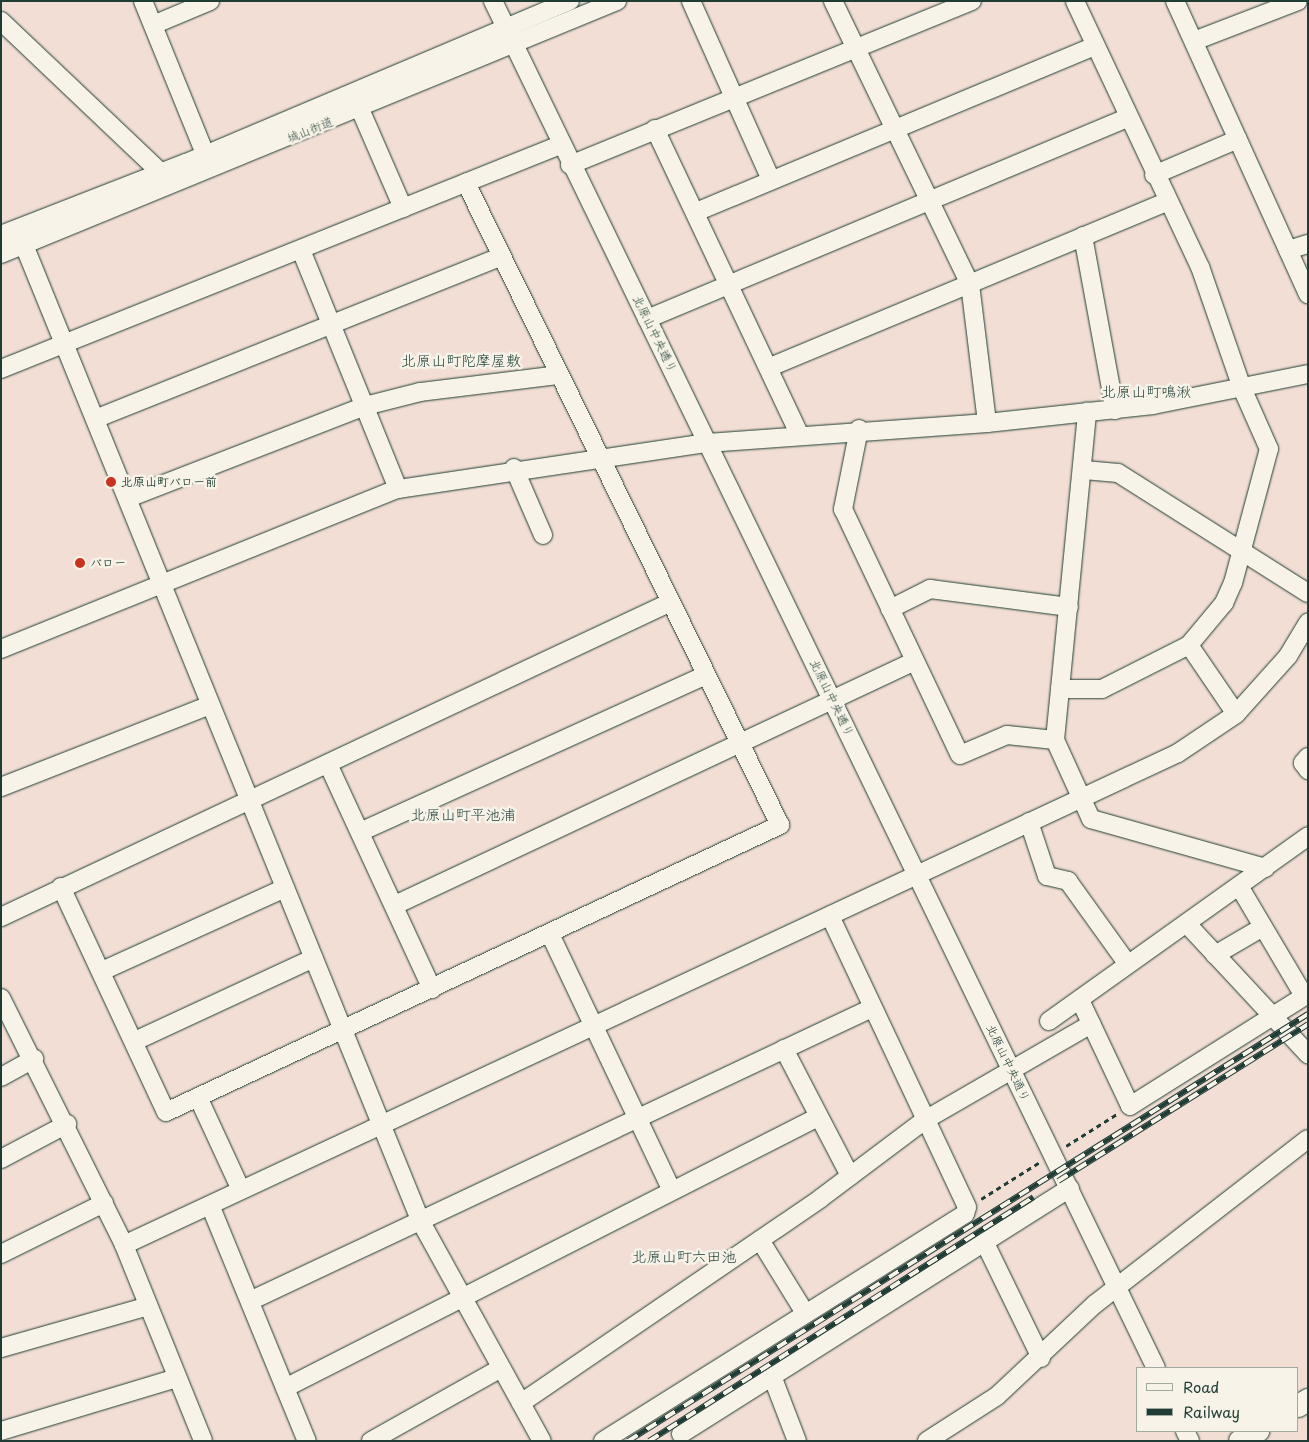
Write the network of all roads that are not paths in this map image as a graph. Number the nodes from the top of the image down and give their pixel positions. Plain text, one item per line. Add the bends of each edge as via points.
1 (143, 1) edge
2 (210, 1) edge
3 (493, 1) edge
4 (570, 1) edge
5 (617, 1) edge
6 (691, 1) edge
7 (833, 1) edge
8 (972, 1) edge
9 (1076, 1) edge
10 (1176, 1) edge
11 (1298, 1) edge
12 (153, 25) junction
13 (3, 26) edge
14 (509, 38) junction
15 (1194, 41) junction
16 (1096, 46) junction
17 (854, 49) junction
18 (735, 95) junction
19 (360, 109) junction
20 (1127, 118) junction
21 (655, 129) junction
22 (894, 130) junction
23 (1238, 139) junction
24 (560, 145) junction
25 (205, 154) junction
26 (570, 165) junction
27 (161, 173) junction
28 (1154, 175) junction
29 (771, 180) junction
30 (466, 183) junction
31 (930, 200) junction
32 (1166, 202) junction
33 (403, 208) junction
34 (696, 212) junction
35 (1, 235) edge
36 (1083, 236) junction
37 (1308, 244) edge
38 (24, 245) junction
39 (301, 250) junction
40 (1288, 250) junction
41 (1, 254) edge
42 (500, 257) junction
43 (730, 284) junction
44 (970, 284) junction
45 (1308, 294) edge
46 (648, 319) junction
47 (330, 324) junction
48 (66, 344) junction
49 (770, 367) junction
50 (1, 369) edge
51 (559, 374) junction
52 (1308, 374) edge
53 (1242, 388) junction
54 (365, 406) junction
55 (1115, 410) junction
56 (1087, 412) junction
57 (95, 419) junction
58 (988, 423) junction
59 (860, 429) junction
60 (799, 434) junction
61 (707, 443) junction
62 (599, 456) junction
63 (514, 468) junction
64 (1084, 470) junction
65 (398, 489) junction
66 (128, 498) junction
67 (543, 535) dead end
68 (1240, 551) junction
69 (162, 584) junction
70 (1308, 593) edge
71 (671, 602) junction
72 (1069, 607) junction
73 (890, 608) junction
74 (1308, 623) edge
75 (1189, 645) junction
76 (1, 649) edge
77 (915, 661) junction
78 (706, 674) junction
79 (1060, 689) junction
80 (833, 701) junction
81 (210, 705) junction
82 (1236, 714) junction
83 (1055, 740) junction
84 (741, 746) junction
85 (1308, 757) edge
86 (328, 764) junction
87 (1308, 770) edge
88 (1, 787) edge
89 (1081, 799) junction
90 (249, 800) junction
91 (1029, 822) junction
92 (360, 832) junction
93 (1308, 836) edge
94 (1266, 868) junction
95 (917, 874) junction
96 (1239, 886) junction
97 (61, 887) junction
98 (286, 888) junction
99 (395, 905) junction
100 (830, 916) junction
101 (1, 917) edge
102 (1187, 924) junction
103 (1261, 928) junction
104 (550, 934) junction
105 (1215, 955) junction
106 (314, 958) junction
107 (1127, 963) junction
108 (102, 971) junction
109 (432, 989) junction
110 (1306, 995) edge
111 (1, 998) edge
112 (1080, 1000) junction
113 (872, 1008) junction
114 (1273, 1016) junction
115 (1049, 1021) dead end
116 (1091, 1024) junction
117 (592, 1025) junction
118 (343, 1029) junction
119 (135, 1040) junction
120 (784, 1049) junction
121 (1308, 1054) edge
122 (34, 1059) junction
123 (1012, 1071) junction
124 (1, 1077) edge
125 (198, 1098) junction
126 (818, 1117) junction
127 (636, 1118) junction
128 (925, 1120) junction
129 (380, 1123) junction
130 (67, 1124) junction
131 (1308, 1139) edge
132 (1, 1159) edge
133 (850, 1176) junction
134 (1070, 1188) junction
135 (241, 1190) junction
136 (672, 1191) junction
137 (104, 1203) junction
138 (210, 1205) junction
139 (421, 1222) junction
140 (760, 1240) junction
141 (984, 1241) junction
142 (124, 1245) junction
143 (1, 1254) edge
144 (1119, 1287) junction
145 (464, 1295) junction
146 (252, 1300) junction
147 (148, 1306) junction
148 (805, 1313) junction
149 (1, 1348) edge
150 (1041, 1358) junction
151 (1156, 1367) edge
152 (501, 1368) junction
153 (772, 1376) junction
154 (178, 1378) junction
155 (285, 1388) junction
156 (521, 1403) junction
157 (1, 1431) edge
158 (1256, 1432) edge
159 (681, 1434) dead end
160 (203, 1441) edge
161 (307, 1441) edge
162 (371, 1441) edge
163 (542, 1441) edge
164 (603, 1441) edge
165 (797, 1441) edge
166 (927, 1441) edge
167 (1240, 1441) edge

1 - 12 street
2 - 12 street
3 - 14 street, 北原山中央通り
4 - 14 street, 城山街道
5 - 14 street, 城山街道
6 - 18 street
7 - 17 street
8 - 17 street
9 - 16 street
10 - 15 street
11 - 15 street
12 - 25 street
13 - 27 street
14 - 19 street, 城山街道
14 - 24 street, 北原山中央通り
14 - 25 street, 城山街道
15 - 23 street
16 - 20 street
16 - 22 street
17 - 18 street
17 - 22 street
18 - 21 street
18 - 29 street
19 - 33 street
19 - 38 street, 城山街道
20 - 28 street
20 - 31 street
21 - 26 street
21 - 34 street
22 - 29 street
22 - 31 street
23 - 28 street
23 - 40 street
24 - 26 street, 北原山中央通り
24 - 30 street
25 - 27 street, 城山街道
26 - 46 street, 北原山中央通り
27 - 35 street, 城山街道
28 - 32 street
29 - 34 street
30 - 33 street
30 - 42 street
31 - 43 street
31 - 44 street
32 - 36 street
32 - 53 street via 1200,267
33 - 39 street
34 - 43 street
36 - 44 street
36 - 55 street
37 - 40 street
38 - 41 street, 城山街道
38 - 48 street
39 - 47 street
39 - 48 street
40 - 45 street
42 - 47 street
42 - 51 street
43 - 46 street
43 - 49 street
44 - 49 street
44 - 58 street
46 - 61 street, 北原山中央通り
47 - 54 street
47 - 57 street
48 - 50 street
48 - 57 street
49 - 60 street
51 - 54 street via 420,392
51 - 62 street
52 - 53 street
53 - 55 street
53 - 68 street via 1270,449
54 - 65 street
54 - 66 street
55 - 56 street
56 - 58 street
56 - 64 street
57 - 66 street
58 - 59 street
59 - 60 street
59 - 73 street via 843,509
60 - 61 street
61 - 62 street
61 - 80 street, 北原山中央通り
62 - 63 street
62 - 71 street
63 - 65 street
63 - 67 street
64 - 68 street via 1118,473
64 - 72 street
65 - 69 street
66 - 69 street
68 - 70 street
68 - 75 street via 1224,603
69 - 76 street
69 - 81 street
71 - 78 street
71 - 86 street
72 - 73 street via 930,589
72 - 79 street
73 - 77 street
74 - 82 street via 1288,656
75 - 79 street via 1102,689
75 - 82 street
77 - 80 street
77 - 83 street via 960,755 1007,735
78 - 84 street
78 - 92 street
79 - 83 street
80 - 84 street
80 - 95 street, 北原山中央通り
81 - 88 street
81 - 90 street
82 - 89 street via 1178,753
83 - 89 street
84 - 99 street
84 - 104 street via 780,825
85 - 87 street via 1303,763
86 - 90 street
86 - 92 street
89 - 91 street
89 - 94 street via 1091,820
90 - 97 street
90 - 98 street
91 - 95 street
91 - 107 street via 1047,876 1068,881
92 - 99 street
93 - 94 street
94 - 96 street
95 - 100 street
95 - 123 street, 北原山中央通り
96 - 102 street
96 - 103 street
97 - 101 street
97 - 108 street
98 - 106 street
98 - 108 street
99 - 109 street
100 - 113 street
100 - 117 street
102 - 105 street
102 - 107 street
103 - 105 street
103 - 110 street
104 - 109 street
104 - 117 street
105 - 114 street
106 - 118 street
106 - 119 street
107 - 112 street
108 - 119 street
109 - 118 street
110 - 114 street
111 - 122 street
112 - 115 street
112 - 116 street
113 - 120 street
113 - 128 street
114 - 116 street via 1130,1106
114 - 121 street
116 - 123 street
117 - 127 street
117 - 129 street
118 - 125 street
118 - 129 street
119 - 125 street via 166,1112
120 - 126 street
120 - 127 street
122 - 124 street
122 - 130 street
123 - 128 street
123 - 134 street, 北原山中央通り
125 - 135 street
126 - 133 street
126 - 136 street
127 - 136 street
127 - 139 street
128 - 133 street
128 - 148 street via 967,1208 964,1214
129 - 135 street
129 - 139 street
130 - 132 street
130 - 137 street
131 - 144 street
133 - 140 street
134 - 141 street
134 - 144 street, 北原山中央通り
135 - 138 street
136 - 145 street
137 - 142 street
137 - 143 street
138 - 142 street
138 - 146 street
139 - 145 street
139 - 146 street
140 - 148 street
140 - 156 street
141 - 150 street
141 - 153 street
142 - 147 street
144 - 150 street
144 - 151 street, 北原山中央通り
145 - 152 street
145 - 155 street
146 - 155 street
147 - 149 street
147 - 154 street
148 - 164 street
150 - 166 street via 997,1396
152 - 156 street
152 - 162 street
153 - 159 street
153 - 165 street
154 - 157 street
154 - 160 street
155 - 161 street
156 - 163 street
158 - 167 main road

